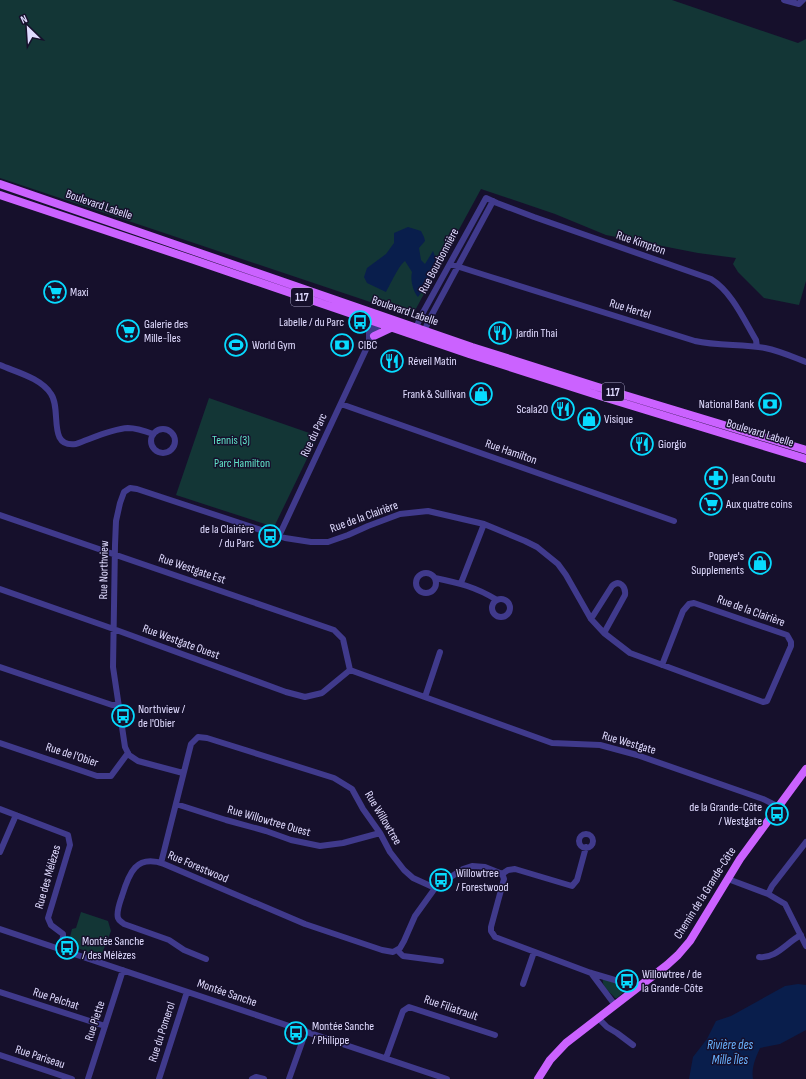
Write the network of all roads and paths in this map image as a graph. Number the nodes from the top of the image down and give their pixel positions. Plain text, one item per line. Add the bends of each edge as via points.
1 (784, 0) edge
2 (802, 0) edge
3 (0, 184) edge
4 (0, 195) edge
5 (486, 198) joint
6 (493, 201) junction
7 (450, 264) junction
8 (458, 267) junction
9 (379, 314) junction
10 (376, 322) junction
11 (391, 328) junction
12 (415, 331) junction
13 (423, 334) junction
14 (374, 336) junction
15 (369, 343) junction
16 (757, 347) junction
17 (806, 362) edge
18 (0, 365) edge
19 (341, 404) junction
20 (153, 434) junction
21 (806, 450) edge
22 (806, 459) edge
23 (0, 514) edge
24 (674, 521) dead end
25 (484, 524) junction
26 (279, 536) junction
27 (115, 554) junction
28 (435, 578) dead end
29 (462, 583) junction
30 (0, 589) edge
31 (497, 600) dead end
32 (591, 619) junction
33 (114, 629) junction
34 (604, 634) junction
35 (440, 652) dead end
36 (662, 665) junction
37 (0, 667) edge
38 (350, 670) junction
39 (425, 697) junction
40 (118, 705) junction
41 (0, 743) edge
42 (128, 754) junction
43 (806, 769) edge
44 (183, 773) junction
45 (176, 804) junction
46 (779, 807) junction
47 (1, 810) edge
48 (16, 815) junction
49 (0, 817) edge
50 (380, 833) junction
51 (806, 842) edge
52 (586, 847) dead end
53 (0, 852) edge
54 (161, 862) junction
55 (502, 874) junction
56 (728, 878) junction
57 (435, 888) junction
58 (768, 894) junction
59 (0, 929) edge
60 (801, 936) junction
61 (806, 946) edge
62 (60, 949) junction
63 (397, 950) junction
64 (534, 952) junction
65 (759, 957) dead end
66 (206, 959) dead end
67 (441, 961) dead end
68 (123, 970) junction
69 (591, 972) junction
70 (523, 984) dead end
71 (633, 991) junction
72 (0, 992) edge
73 (187, 992) junction
74 (615, 1005) junction
75 (598, 1018) junction
76 (105, 1026) junction
77 (306, 1031) junction
78 (495, 1035) dead end
79 (633, 1045) dead end
80 (0, 1055) edge
81 (386, 1058) junction
82 (252, 1078) edge
83 (72, 1079) edge
84 (88, 1079) edge
85 (159, 1079) edge
86 (264, 1079) edge
87 (289, 1079) edge
88 (447, 1079) edge
89 (538, 1079) edge

1 - 2 street via 799,4
3 - 9 main road, Boulevard Labelle / 117
4 - 10 main road, Boulevard Labelle / 117
5 - 6 street, Rue Kimpton
5 - 7 street, Rue Bourbonnière
6 - 8 street, Rue Bourbonnière
6 - 16 street, Rue Kimpton via 711,279 730,298 756,340
7 - 8 street, Rue Hertel
7 - 12 street, Rue Bourbonnière
8 - 13 street, Rue Bourbonnière
8 - 16 street, Rue Hertel via 695,341
9 - 10 street, Rue du Parc
9 - 12 main road, Boulevard Labelle / 117
10 - 11 main road, Boulevard Labelle / 117
10 - 14 street, Rue du Parc
10 - 15 street, Rue du Parc via 369,333
11 - 12 main road, Boulevard Labelle / 117
11 - 14 main road
12 - 13 main road, Boulevard Labelle / 117
13 - 21 main road, Boulevard Labelle / 117
13 - 22 main road, Boulevard Labelle / 117 via 600,396
14 - 15 street, Rue du Parc
15 - 19 street, Rue du Parc
16 - 17 street, Rue Hertel via 782,352
18 - 20 street via 43,385 51,394 57,410 57,433 64,443 76,444 129,428
19 - 24 street, Rue Hamilton
19 - 26 street, Rue du Parc
20 - 20 street via 151,444 155,450 163,453 173,449 176,443 171,431 164,428
23 - 27 street, Rue Westgate Est
25 - 26 street, Rue de la Clairière via 428,511 400,514 328,542 311,542
25 - 29 street
25 - 32 street, Rue de la Clairière via 538,547 558,564
26 - 27 street, Rue Northview via 130,488 124,492 118,513
27 - 33 street, Rue Northview
27 - 38 street, Rue Westgate Est via 334,630 343,639
28 - 29 street
29 - 31 street
30 - 33 street, Rue Westgate Ouest
32 - 34 street, Rue de la Clairière
32 - 34 street via 612,586 623,586 626,590 625,596
33 - 38 street, Rue Westgate Ouest via 305,697 322,693
33 - 40 street, Rue Northview via 113,667
34 - 36 street, Rue de la Clairière via 630,653
35 - 39 street
36 - 36 street, Rue de la Clairière via 763,702 767,701 791,642 787,635 694,603 689,604 683,611
37 - 40 street
38 - 39 street, Rue Westgate
39 - 46 street, Rue Westgate via 552,743 600,745 637,755 763,799
40 - 42 street, Rue Northview
41 - 42 street, Rue de l'Obier via 97,776 111,776
42 - 44 street via 138,761
43 - 46 main road, Chemin de la Grande-Côte
44 - 45 street, Rue Willowtree
44 - 50 street, Rue Willowtree via 191,744 198,737 207,738 334,778 352,789
45 - 50 street, Rue Willowtree Ouest via 291,840 320,846 344,844
45 - 54 street, Rue Willowtree
46 - 56 main road, Chemin de la Grande-Côte
47 - 48 street, Rue des Mélèzes
47 - 49 street, Rue des Mélèzes
48 - 53 street
48 - 62 street, Rue des Mélèzes via 68,835 70,845 48,920 63,934
50 - 57 street, Rue Willowtree via 390,852 407,873
51 - 58 street
52 - 55 street via 577,880 572,886 515,869
54 - 63 street, Rue Forestwood via 305,924 382,950
54 - 66 street, Rue Forestwood via 144,862 133,869 118,910 118,919
55 - 57 street via 485,867 472,866 463,869
55 - 64 street via 504,879 491,931 497,938
56 - 58 street
56 - 71 main road, Chemin de la Grande-Côte via 682,951
57 - 63 street via 417,912 403,944
58 - 60 street via 787,906
59 - 62 street, Montée Sanche
60 - 61 street
60 - 65 street via 774,955
62 - 68 street, Montée Sanche
63 - 67 street, Rue Forestwood via 403,956
64 - 69 street
64 - 70 street
68 - 73 street, Montée Sanche
68 - 76 street, Rue Piette
69 - 71 street via 625,983
69 - 74 street
71 - 74 main road, Chemin de la Grande-Côte
72 - 76 street, Rue Pelchat
73 - 77 street, Montée Sanche
73 - 85 street, Rue du Pomerol
74 - 75 main road, Chemin de la Grande-Côte
75 - 79 street
75 - 89 main road, Chemin de la Grande-Côte via 556,1052
76 - 84 street, Rue Piette
77 - 81 street, Montée Sanche
77 - 87 street
78 - 81 street, Rue Filiatrault via 409,1007 403,1011
80 - 83 street, Rue Pariseau
81 - 88 street, Montée Sanche
82 - 86 street

